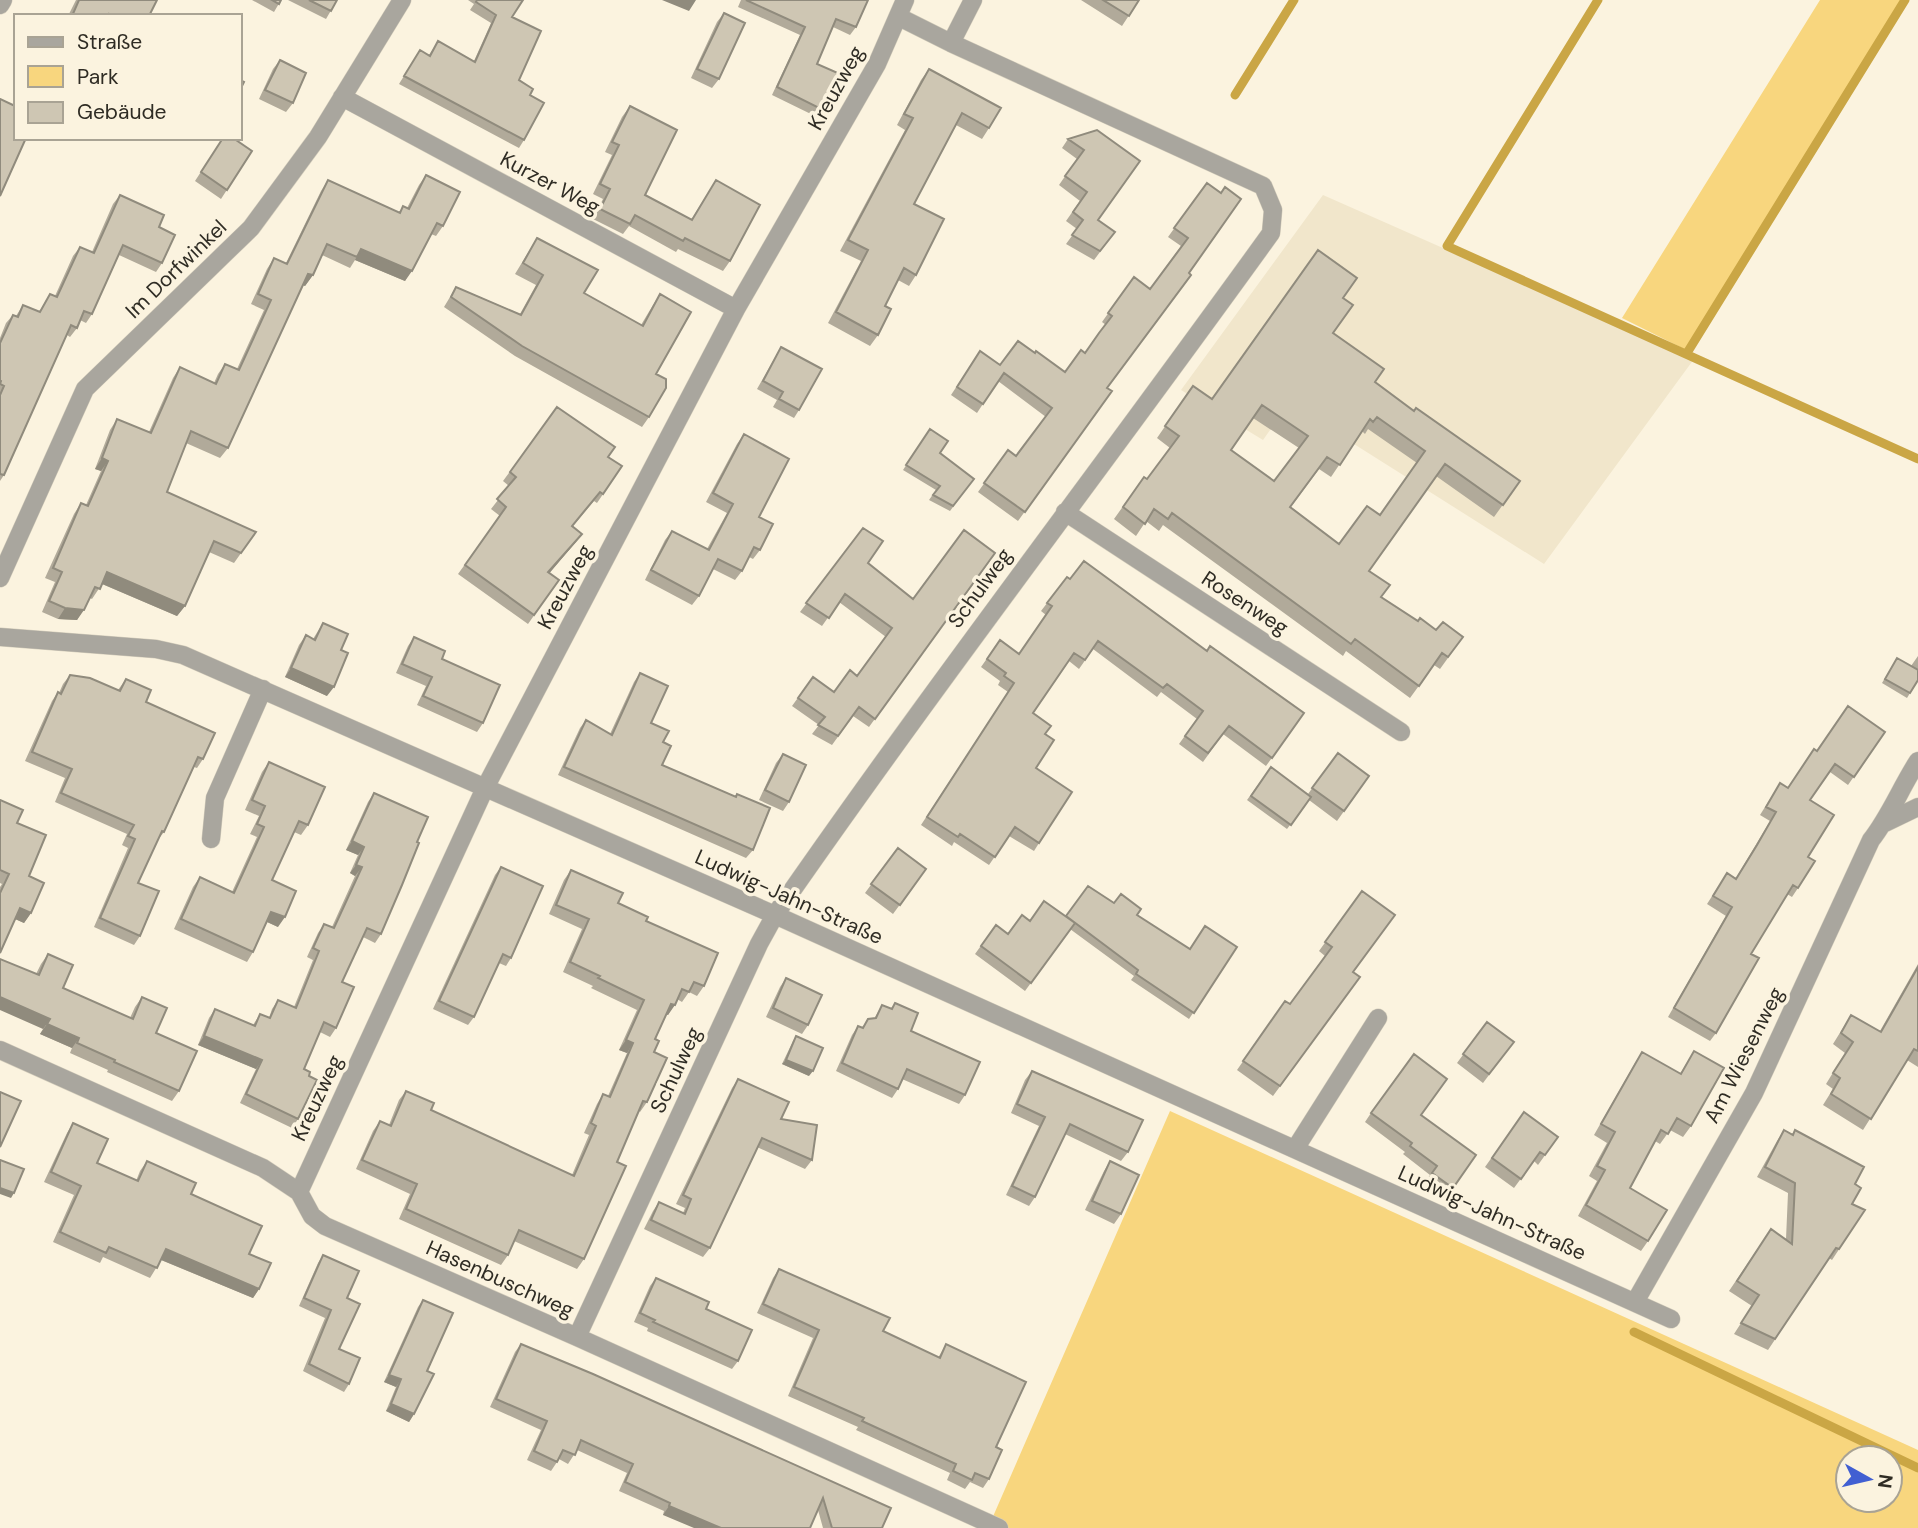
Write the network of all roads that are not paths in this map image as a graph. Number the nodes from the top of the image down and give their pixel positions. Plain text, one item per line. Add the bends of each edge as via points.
1 (3, 0) edge
2 (402, 0) edge
3 (973, 0) edge
4 (0, 5) edge
5 (902, 8) edge
6 (951, 43) junction
7 (342, 97) junction
8 (736, 309) junction
9 (1065, 512) junction
10 (0, 578) edge
11 (0, 637) edge
12 (262, 689) junction
13 (1401, 732) dead end
14 (1918, 761) edge
15 (485, 788) junction
16 (1918, 807) edge
17 (1885, 823) junction
18 (211, 839) dead end
19 (775, 915) junction
20 (1378, 1018) dead end
21 (0, 1050) edge
22 (1295, 1149) junction
23 (299, 1192) junction
24 (1634, 1302) junction
25 (1671, 1319) dead end
26 (577, 1337) junction
27 (999, 1528) edge

1 - 4 street
2 - 7 street, Im Dorfwinkel
3 - 6 street
5 - 6 street, Schulweg
5 - 8 street, Kreuzweg via 877,64
6 - 9 street, Schulweg via 1263,186 1273,210 1271,233
7 - 8 street, Kurzer Weg
7 - 10 street, Im Dorfwinkel via 251,228 85,389
8 - 15 street, Kreuzweg
9 - 13 street, Rosenweg
9 - 19 street, Schulweg
11 - 12 street, Ludwig-Jahn-Straße via 156,649 183,655
12 - 15 street, Ludwig-Jahn-Straße
12 - 18 street via 215,798
14 - 17 street, Am Wiesenweg
15 - 19 street, Ludwig-Jahn-Straße
15 - 23 street, Kreuzweg
16 - 17 street
17 - 24 street, Am Wiesenweg via 1871,841 1754,1093
19 - 22 street, Ludwig-Jahn-Straße
19 - 26 street, Schulweg
20 - 22 street
21 - 23 street, Hasenbuschweg via 263,1168
22 - 24 street, Ludwig-Jahn-Straße
23 - 26 street, Hasenbuschweg via 312,1216 325,1226
24 - 25 street, Ludwig-Jahn-Straße
26 - 27 street, Hasenbuschweg

